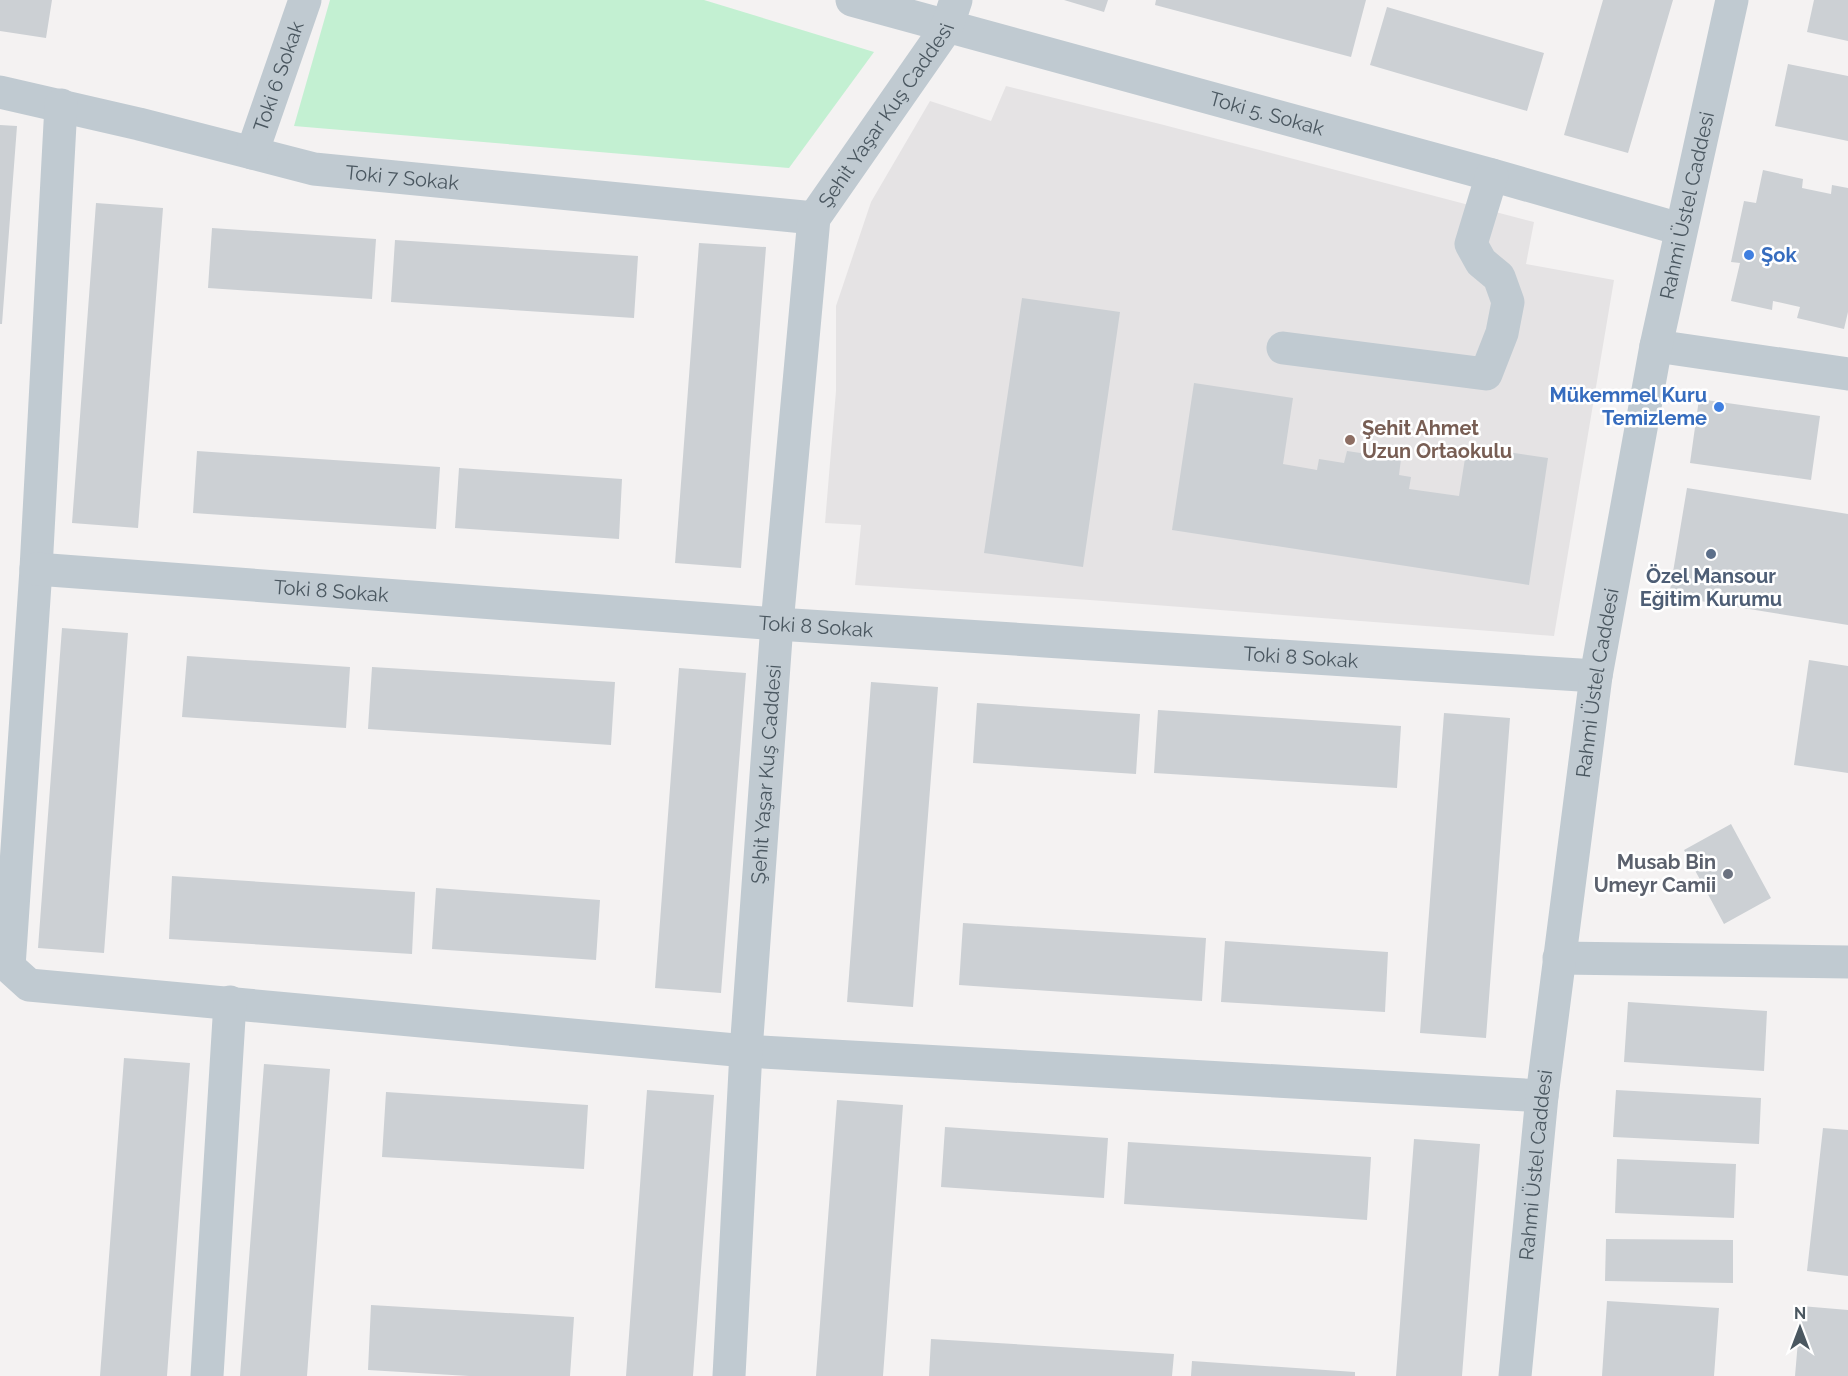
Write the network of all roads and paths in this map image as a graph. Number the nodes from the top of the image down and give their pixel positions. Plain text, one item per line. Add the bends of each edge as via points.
1 (305, 0) edge
2 (852, 0) edge
3 (1732, 0) edge
4 (952, 14) edge
5 (0, 92) edge
6 (61, 105) junction
7 (252, 153) junction
8 (1492, 175) junction
9 (814, 218) junction
10 (1680, 229) junction
11 (1656, 346) junction
12 (1283, 348) dead end
13 (1848, 374) edge
14 (36, 569) junction
15 (777, 624) junction
16 (1596, 676) junction
17 (1559, 958) junction
18 (1848, 962) edge
19 (230, 1002) junction
20 (746, 1051) junction
21 (1542, 1096) junction
22 (207, 1376) edge
23 (729, 1376) edge
24 (1515, 1376) edge

1 - 7 street, Toki 6 Sokak
2 - 4 street, Toki 5. Sokak
3 - 10 street, Rahmi Üstel Caddesi
4 - 8 street, Toki 5. Sokak
4 - 9 street, Şehit Yaşar Kuş Caddesi
5 - 6 street, Toki 7 Sokak
6 - 7 street, Toki 7 Sokak
6 - 14 street
7 - 9 street, Toki 7 Sokak via 314,169
8 - 10 street, Toki 5. Sokak
8 - 12 street via 1471,244 1481,262 1499,278 1508,302 1502,333 1486,374
9 - 15 street, Şehit Yaşar Kuş Caddesi
10 - 11 street, Rahmi Üstel Caddesi
11 - 13 street
11 - 16 street, Rahmi Üstel Caddesi
14 - 15 street, Toki 8 Sokak
14 - 19 street via 9,967 29,985
15 - 16 street, Toki 8 Sokak
15 - 20 street, Şehit Yaşar Kuş Caddesi
16 - 17 street, Rahmi Üstel Caddesi
17 - 18 street
17 - 21 street, Rahmi Üstel Caddesi
19 - 20 street
19 - 22 street
20 - 21 street
20 - 23 street, Şehit Yaşar Kuş Caddesi
21 - 24 street, Rahmi Üstel Caddesi

